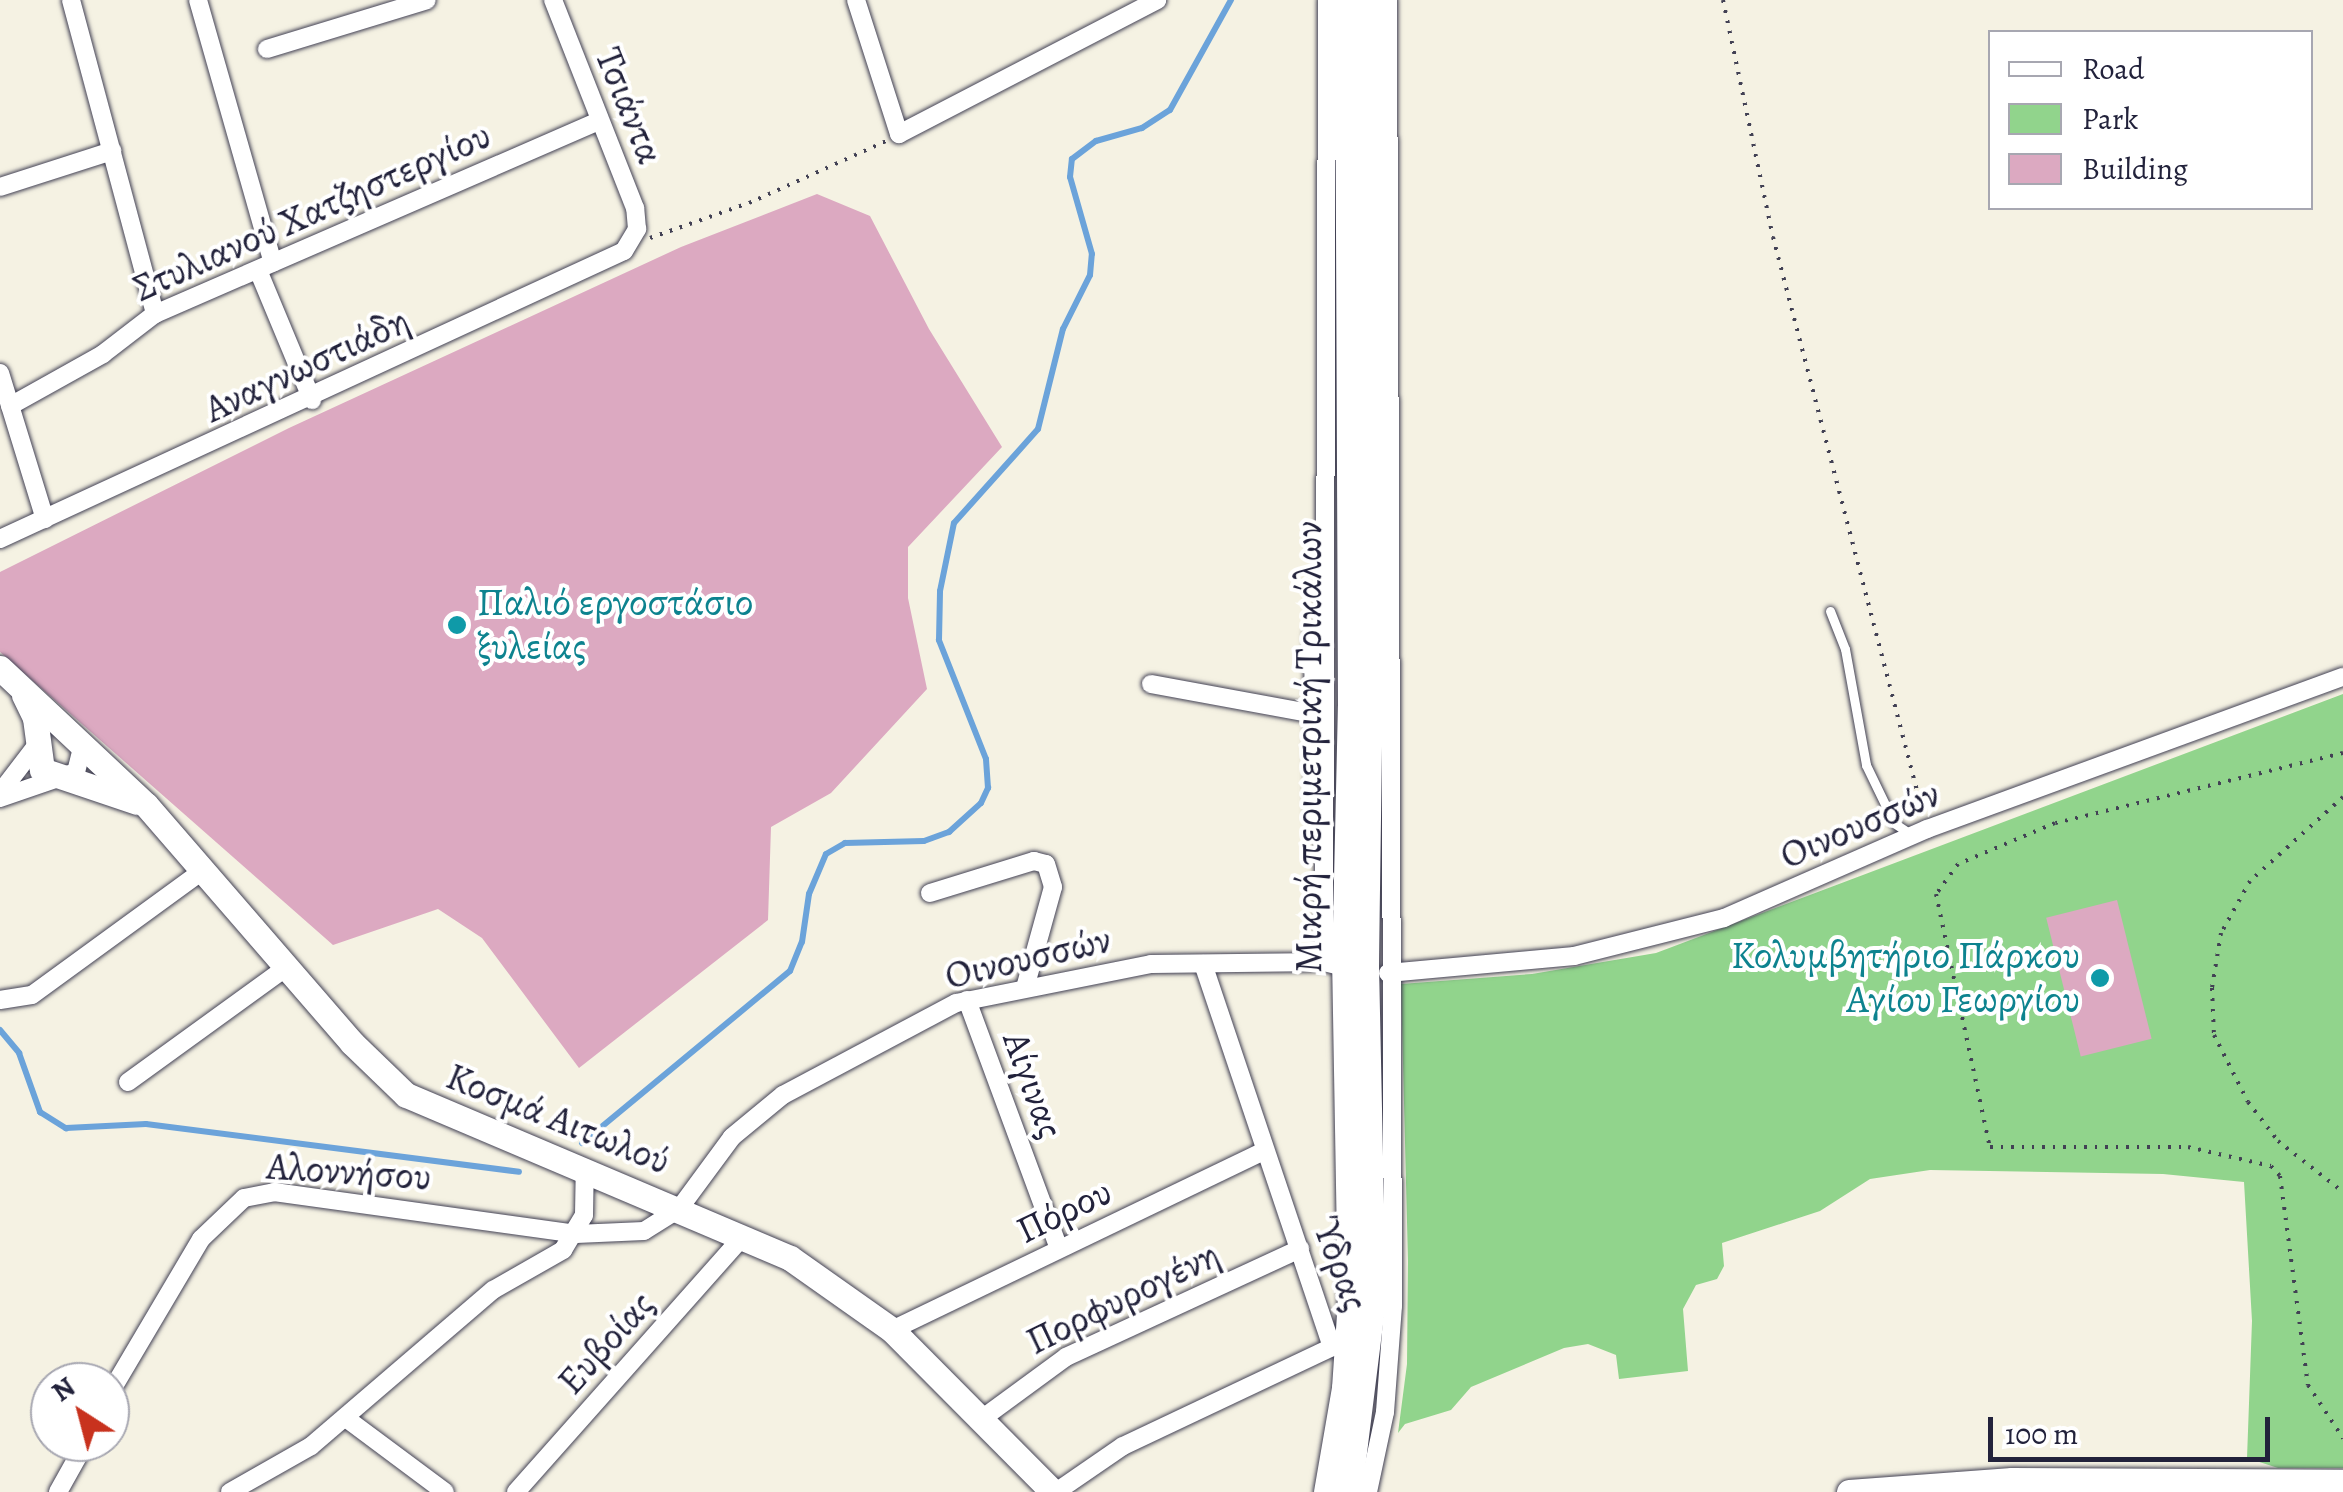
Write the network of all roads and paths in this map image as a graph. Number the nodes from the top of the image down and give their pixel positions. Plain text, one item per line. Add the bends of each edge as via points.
1 (71, 0) edge
2 (198, 0) edge
3 (427, 0) edge
4 (553, 0) edge
5 (856, 0) edge
6 (1157, 0) edge
7 (1327, 0) edge
8 (1347, 0) edge
9 (1368, 0) edge
10 (1388, 0) edge
11 (1723, 0) edge
12 (369, 9) edge
13 (266, 49) dead end
14 (597, 122) junction
15 (899, 134) junction
16 (112, 151) junction
17 (0, 188) edge
18 (634, 238) junction
19 (265, 266) junction
20 (155, 314) junction
21 (0, 373) edge
22 (312, 400) junction
23 (10, 406) junction
24 (8, 429) edge
25 (45, 519) junction
26 (0, 539) edge
27 (1830, 610) dead end
28 (1313, 634) dead end
29 (9, 676) edge
30 (2343, 677) edge
31 (1150, 684) dead end
32 (1314, 714) junction
33 (78, 739) junction
34 (36, 749) junction
35 (2343, 753) edge
36 (62, 778) junction
37 (0, 796) edge
38 (2343, 797) edge
39 (146, 805) junction
40 (1920, 832) junction
41 (205, 868) junction
42 (930, 892) dead end
43 (1202, 964) junction
44 (1328, 964) junction
45 (287, 967) junction
46 (1388, 973) junction
47 (1025, 988) junction
48 (0, 1000) edge
49 (967, 1000) junction
50 (128, 1082) dead end
51 (1264, 1150) junction
52 (585, 1176) junction
53 (2343, 1192) edge
54 (679, 1209) junction
55 (576, 1234) junction
56 (744, 1236) junction
57 (1059, 1249) junction
58 (1300, 1249) junction
59 (892, 1330) junction
60 (128, 1362) edge
61 (983, 1418) junction
62 (347, 1419) junction
63 (2343, 1438) edge
64 (75, 1462) edge
65 (2343, 1482) edge
66 (2189, 1485) edge
67 (1930, 1488) edge
68 (58, 1492) edge
69 (230, 1492) edge
70 (444, 1492) edge
71 (516, 1492) edge
72 (1054, 1492) edge
73 (1326, 1492) edge
74 (1349, 1492) edge
75 (1368, 1492) edge
76 (1850, 1492) edge

1 - 16 street
2 - 19 street
3 - 12 street
4 - 14 street, Τσιάντα
5 - 15 street
6 - 15 street
7 - 44 street
8 - 44 main road, Μικρή περιμετρική Τρικάλων
9 - 74 main road, Μικρή περιμετρική Τρικάλων via 1372,574 1366,961 1373,1299
10 - 46 street
11 - 40 path via 1773,237
12 - 13 street
14 - 18 street, Τσιάντα via 635,208
14 - 19 street, Στυλιανού Χατζηστεργίου
15 - 18 path via 695,225
16 - 17 street
16 - 20 street
18 - 22 street, Αναγνωστιάδη via 612,260
19 - 20 street, Στυλιανού Χατζηστεργίου
19 - 22 street
20 - 23 street, Στυλιανού Χατζηστεργίου via 103,354
21 - 23 street
22 - 25 street, Αναγνωστιάδη
23 - 24 street
24 - 25 street
25 - 26 street, Αναγνωστιάδη
27 - 40 lane via 1845,649 1866,765 1894,823
28 - 32 street
29 - 33 main road, Κοσμά Αιτωλού
29 - 34 main road via 32,710
30 - 40 street, Οινουσσών
31 - 32 street
32 - 44 street
33 - 34 street via 50,732
33 - 36 street via 81,766
33 - 39 main road, Κοσμά Αιτωλού
34 - 36 main road via 42,770
34 - 37 street
35 - 63 path via 2055,823 1958,864 1936,894 1990,1147 2188,1148 2271,1166 2280,1176 2308,1385
36 - 37 street
36 - 39 main road
38 - 53 path via 2250,880 2221,932 2212,988 2214,1035 2248,1102 2278,1141
39 - 41 main road, Κοσμά Αιτωλού
40 - 46 street, Οινουσσών via 1724,918 1669,934 1546,960
41 - 45 main road, Κοσμά Αιτωλού
41 - 48 street via 32,995
42 - 47 street via 1022,864 1046,864 1053,887
43 - 44 street, Οινουσσών
43 - 47 street, Οινουσσών via 1152,964
43 - 51 street, Ύδρας
44 - 73 main road, Μικρή περιμετρική Τρικάλων via 1349,1331
45 - 50 street
45 - 52 main road, Κοσμά Αιτωλού via 406,1095
46 - 75 street via 1393,1327
47 - 49 street, Οινουσσών
49 - 54 street, Οινουσσών via 783,1095 732,1137
49 - 57 street, Αίγινας
51 - 57 street, Πόρου
51 - 58 street, Ύδρας
52 - 54 main road, Κοσμά Αιτωλού
52 - 55 street via 584,1216
54 - 55 street, Αλοννήσου via 644,1230
54 - 56 main road, Κοσμά Αιτωλού
55 - 60 street, Αλοννήσου via 274,1192 244,1198 201,1239
55 - 62 street via 562,1250 482,1300
56 - 59 main road, Κοσμά Αιτωλού via 790,1258
56 - 71 street, Ευβοίας
57 - 59 street, Πόρου
58 - 61 street, Πορφυρογένη via 1057,1362
58 - 72 street, Ύδρας via 1332,1347 1123,1446
59 - 61 main road, Κοσμά Αιτωλού
61 - 72 main road, Κοσμά Αιτωλού
62 - 69 street
62 - 70 street
64 - 68 street
65 - 66 main road
66 - 67 main road
67 - 76 main road

